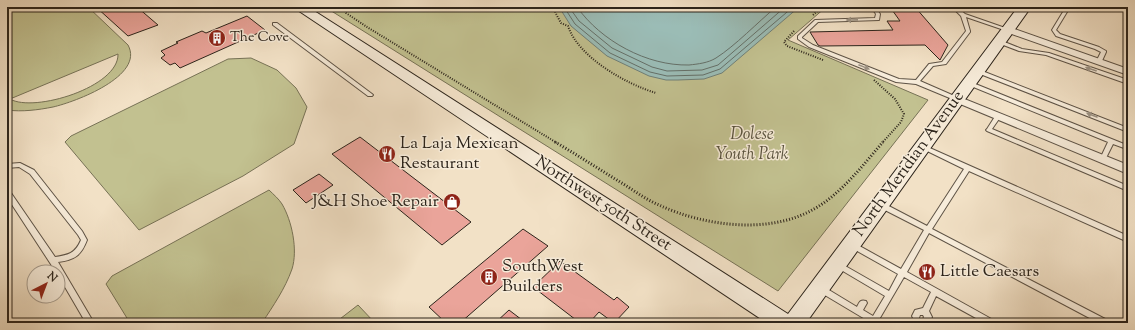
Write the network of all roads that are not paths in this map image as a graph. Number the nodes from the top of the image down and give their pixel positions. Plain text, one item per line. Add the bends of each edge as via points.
1 (299, 7) edge
2 (873, 7) edge
3 (954, 7) edge
4 (1025, 7) edge
5 (1059, 7) edge
6 (1068, 8) edge
7 (963, 15) junction
8 (275, 24) dead end
9 (1009, 30) junction
10 (1000, 42) junction
11 (1099, 62) junction
12 (977, 71) junction
13 (1128, 72) edge
14 (917, 82) junction
15 (1128, 82) edge
16 (968, 83) junction
17 (370, 95) dead end
18 (957, 99) junction
19 (998, 116) junction
20 (1128, 130) edge
21 (1111, 141) junction
22 (1128, 142) edge
23 (922, 146) junction
24 (1103, 159) junction
25 (7, 166) edge
26 (968, 168) junction
27 (1128, 170) edge
28 (1128, 189) edge
29 (7, 192) edge
30 (880, 204) junction
31 (928, 229) junction
32 (1128, 239) edge
33 (851, 244) junction
34 (53, 260) junction
35 (836, 264) junction
36 (903, 273) junction
37 (820, 288) junction
38 (935, 291) junction
39 (890, 295) junction
40 (863, 303) dead end
41 (858, 311) junction
42 (925, 311) junction
43 (916, 316) dead end
44 (926, 321) dead end
45 (873, 322) edge
46 (90, 323) edge
47 (785, 323) edge
48 (794, 323) edge
49 (992, 323) edge
50 (1106, 323) edge

1 - 47 main road, Northwest 50th Street
2 -> 14 lane via 878,14 877,19 816,21 800,39 810,46 898,81
3 - 7 lane
4 - 9 main road, North Meridian Avenue
5 - 6 lane
6 - 11 lane via 1054,30 1058,35 1104,52
7 - 9 lane
7 - 14 lane via 968,31 944,63 931,65
8 - 17 lane
9 - 10 main road, North Meridian Avenue
9 - 11 street
10 - 12 main road, North Meridian Avenue
15 -> 10 lane via 1047,54 1021,50
11 - 13 street
12 - 16 main road, North Meridian Avenue
20 -> 12 lane
14 - 18 lane
16 - 18 main road, North Meridian Avenue
16 - 21 lane
18 - 19 street
18 - 23 main road, North Meridian Avenue
19 - 24 street
19 - 28 lane via 989,130
21 - 22 lane via 1126,147
21 - 24 lane
23 - 26 lane
23 - 30 main road, North Meridian Avenue
24 - 27 street
25 - 34 lane via 20,166 32,172 84,240 81,249 70,258
26 - 31 lane
26 - 32 lane
29 - 34 lane
30 - 31 lane
30 - 33 main road, North Meridian Avenue
31 - 36 lane
31 - 50 lane
33 - 35 main road, North Meridian Avenue
33 - 36 lane
34 - 46 lane
35 - 37 main road, North Meridian Avenue
35 - 39 lane via 872,289
36 - 38 lane
36 - 39 lane
37 - 41 lane
37 - 48 main road, North Meridian Avenue
38 - 42 lane
38 - 49 lane
39 - 45 lane
40 - 41 lane
41 - 45 lane
42 - 43 lane via 918,312
42 - 44 lane via 928,317

